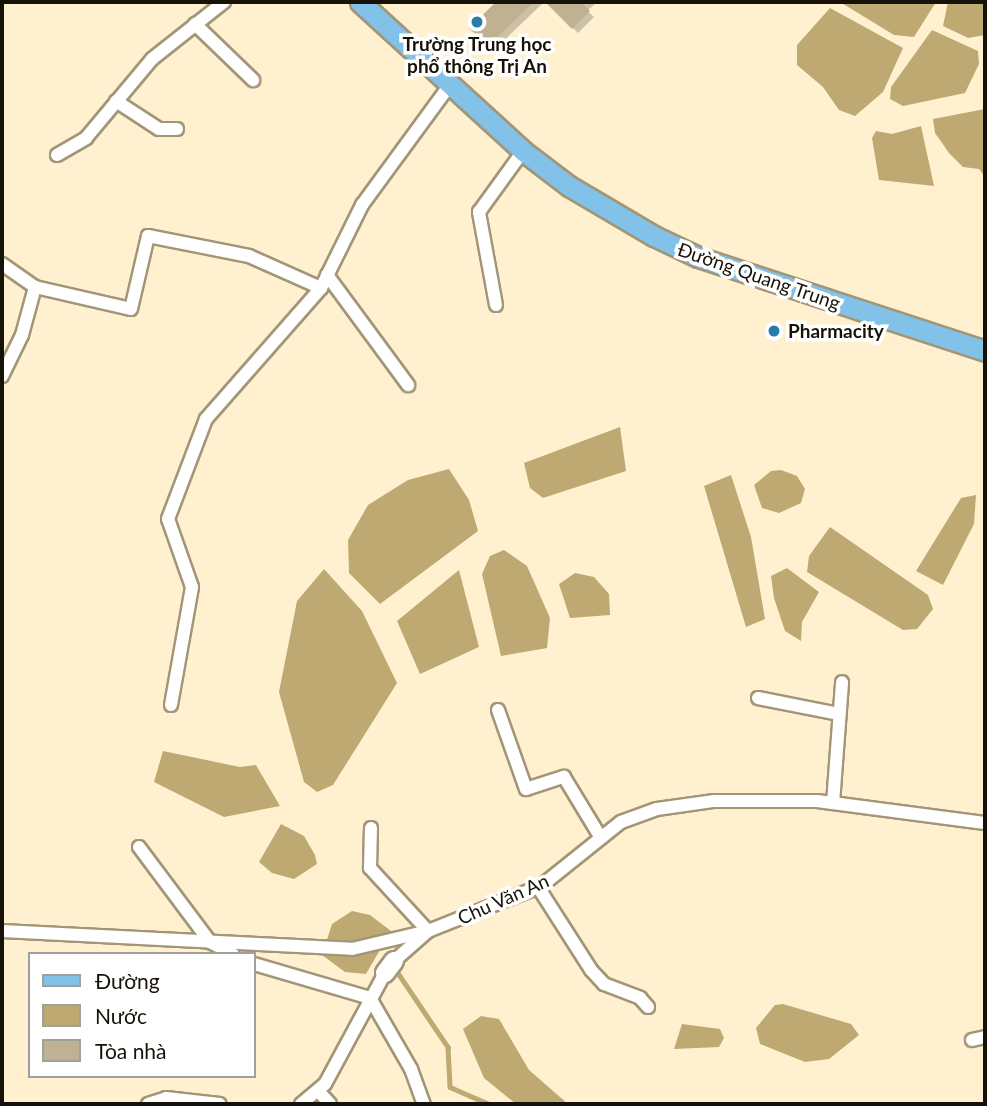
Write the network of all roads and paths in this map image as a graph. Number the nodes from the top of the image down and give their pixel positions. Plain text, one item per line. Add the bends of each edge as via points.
1 (224, 2) edge
2 (360, 2) edge
3 (195, 24) junction
4 (253, 80) dead end
5 (450, 86) junction
6 (116, 102) junction
7 (177, 129) dead end
8 (523, 151) junction
9 (57, 155) dead end
10 (2, 264) edge
11 (327, 275) junction
12 (35, 287) junction
13 (321, 288) junction
14 (496, 305) dead end
15 (985, 351) edge
16 (2, 376) edge
17 (408, 385) dead end
18 (842, 682) dead end
19 (758, 698) dead end
20 (171, 705) dead end
21 (498, 710) dead end
22 (839, 714) junction
23 (832, 803) junction
24 (985, 823) edge
25 (371, 828) dead end
26 (601, 838) junction
27 (139, 847) dead end
28 (538, 887) junction
29 (2, 931) edge
30 (428, 931) junction
31 (211, 942) junction
32 (229, 952) edge
33 (256, 965) edge
34 (370, 998) junction
35 (648, 1007) dead end
36 (319, 1092) junction
37 (148, 1104) edge
38 (220, 1104) edge
39 (300, 1104) edge
40 (330, 1104) edge
41 (424, 1104) edge

1 - 3 street
2 - 5 main road, Đường Quang Trung
3 - 4 street
3 - 6 street via 152,59
5 - 8 main road, Đường Quang Trung
5 - 11 street via 362,205
6 - 7 street via 159,130
6 - 9 street via 86,138
8 - 14 street via 479,212
8 - 15 main road, Đường Quang Trung via 569,186 674,247
10 - 12 street
11 - 13 street
11 - 17 street
12 - 13 street via 131,309 148,236 249,256
12 - 16 street via 22,335
13 - 20 street via 206,419 170,513 169,527 192,587
18 - 22 street
19 - 22 street
21 - 26 street via 526,789 561,777 568,779
22 - 23 street
23 - 24 street, Chu Văn An
23 - 26 street, Chu Văn An via 714,801 657,809 621,822
25 - 30 street via 370,868
26 - 28 street, Chu Văn An
27 - 31 street
28 - 30 street, Chu Văn An
28 - 35 street via 597,977
29 - 31 street
30 - 31 street via 352,949
30 - 34 street, Chu Văn An via 390,967
31 - 32 street
33 - 34 street
34 - 36 street, Chu Văn An
34 - 41 street via 411,1069
36 - 39 street, Chu Văn An
36 - 40 street
37 - 38 street via 166,1098

